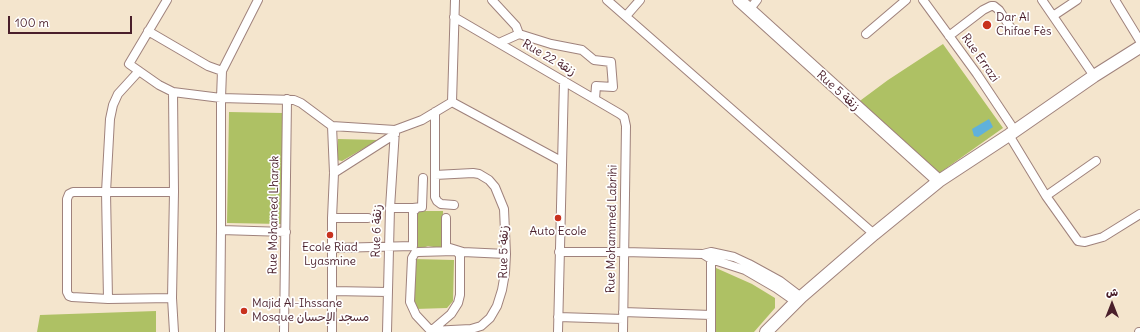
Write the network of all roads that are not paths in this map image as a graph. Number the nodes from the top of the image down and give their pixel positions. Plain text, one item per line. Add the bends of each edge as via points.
1 (167, 0) edge
2 (258, 0) edge
3 (454, 0) edge
4 (492, 0) edge
5 (608, 0) edge
6 (640, 0) edge
7 (739, 0) edge
8 (757, 0) edge
9 (906, 0) edge
10 (923, 0) edge
11 (1042, 0) edge
12 (1077, 0) edge
13 (1115, 0) edge
14 (749, 10) junction
15 (626, 16) junction
16 (1053, 16) junction
17 (454, 20) junction
18 (1012, 30) dead end
19 (148, 31) junction
20 (519, 34) junction
21 (866, 34) dead end
22 (949, 36) junction
23 (1140, 41) edge
24 (500, 43) junction
25 (1140, 47) edge
26 (139, 71) junction
27 (222, 71) junction
28 (1094, 76) junction
29 (564, 83) junction
30 (173, 92) junction
31 (221, 98) junction
32 (287, 99) junction
33 (596, 99) junction
34 (452, 102) junction
35 (435, 112) junction
36 (332, 126) junction
37 (626, 126) joint
38 (395, 132) junction
39 (1012, 133) junction
40 (561, 161) junction
41 (1096, 161) dead end
42 (334, 173) junction
43 (435, 175) junction
44 (422, 178) dead end
45 (939, 181) junction
46 (106, 192) junction
47 (174, 192) junction
48 (1046, 196) junction
49 (454, 205) dead end
50 (390, 208) junction
51 (414, 209) junction
52 (1140, 214) edge
53 (332, 218) junction
54 (368, 218) dead end
55 (446, 218) dead end
56 (221, 230) junction
57 (286, 232) junction
58 (874, 234) junction
59 (389, 247) junction
60 (333, 248) junction
61 (560, 252) junction
62 (624, 252) junction
63 (506, 254) junction
64 (708, 255) junction
65 (332, 291) junction
66 (388, 292) junction
67 (172, 298) junction
68 (108, 300) junction
69 (798, 300) junction
70 (623, 315) junction
71 (711, 315) junction
72 (558, 317) junction
73 (431, 331) edge
74 (174, 332) edge
75 (220, 332) edge
76 (284, 332) edge
77 (332, 332) edge
78 (387, 332) edge
79 (558, 332) edge
80 (623, 332) edge
81 (711, 332) edge
82 (766, 332) edge

1 - 19 street
2 - 27 street
3 - 17 street
4 - 20 street via 516,26
5 - 15 street
6 - 15 street
7 - 14 street, Rue 5 زنقة
8 - 14 street
9 - 21 street
10 - 22 street, Rue Errazi
11 - 16 street
12 - 16 street
13 - 23 street
14 - 45 street, Rue 5 زنقة
15 - 58 street
16 - 28 street
17 - 24 street, Rue 22 زنقة
17 - 29 street
17 - 34 street
18 - 22 street via 999,10 991,6
19 - 26 street via 129,64
19 - 27 street via 208,66
20 - 24 street
20 - 33 street via 582,50 594,60 611,62 612,87 596,86
22 - 39 street, Rue Errazi via 977,74
24 - 29 street, Rue 22 زنقة
25 - 28 street
26 - 30 street
26 - 46 street via 118,94 113,105
27 - 31 street
28 - 39 street
29 - 33 street, Rue 22 زنقة
29 - 40 street
30 - 31 street
30 - 47 street
31 - 32 street
31 - 56 street
32 - 36 street via 301,102
32 - 57 street, Rue Mohamed Lharak
33 - 37 street, Rue 22 زنقة via 624,117
34 - 35 street
34 - 40 street
35 - 38 street
35 - 43 street
36 - 38 street
36 - 42 street
37 - 62 street, Rue Mohammed Labrihi
38 - 42 street
38 - 50 street, Rue 6 زنقة
39 - 45 street
39 - 48 street, Rue Errazi
40 - 61 street
41 - 48 street
42 - 53 street
43 - 49 street via 434,191 437,201
43 - 63 street, Rue 5 زنقة via 473,173 489,180 498,192 504,209
44 - 51 street via 422,207
45 - 58 street
46 - 47 street
46 - 68 street
46 - 68 street via 73,192 67,196 67,292 72,297
47 - 67 street
48 - 52 street, Rue Errazi via 1076,240 1082,242 1102,237
50 - 51 street
50 - 59 street, Rue 6 زنقة
51 - 59 street via 413,246
53 - 54 street
53 - 60 street
55 - 63 street via 446,249
56 - 57 street
56 - 75 street
57 - 76 street, Rue Mohamed Lharak
58 - 69 street
59 - 60 street
59 - 66 street, Rue 6 زنقة
60 - 65 street
61 - 62 street
61 - 72 street
62 - 64 street
62 - 70 street, Rue Mohammed Labrihi
63 - 73 street, Rue 5 زنقة via 502,290 490,318 481,326 471,329
64 - 69 street via 734,257 766,272 780,281
64 - 71 street
65 - 66 street
65 - 77 street
66 - 78 street, Rue 6 زنقة
67 - 68 street
67 - 74 street
69 - 82 street
70 - 71 street
70 - 72 street
70 - 80 street, Rue Mohammed Labrihi
71 - 81 street
72 - 79 street
73 - 73 street via 451,314 458,303 460,255 457,252 418,252 412,258 410,302 416,315

